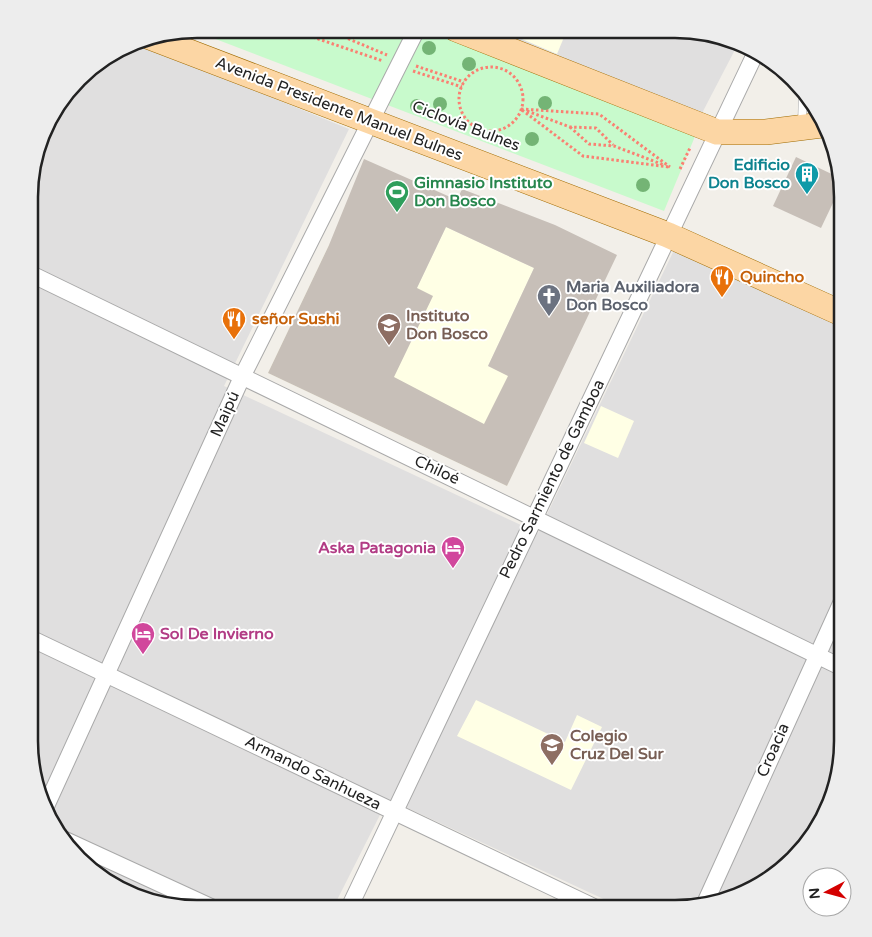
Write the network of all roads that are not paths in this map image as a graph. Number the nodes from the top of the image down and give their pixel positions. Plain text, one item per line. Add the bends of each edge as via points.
1 (412, 38) edge
2 (475, 38) edge
3 (163, 42) edge
4 (753, 58) edge
5 (807, 107) edge
6 (370, 122) junction
7 (812, 126) edge
8 (714, 140) junction
9 (668, 235) junction
10 (38, 277) edge
11 (834, 310) edge
12 (242, 377) junction
13 (534, 516) junction
14 (834, 618) edge
15 (38, 642) edge
16 (816, 655) junction
17 (834, 664) edge
18 (108, 674) junction
19 (49, 799) edge
20 (393, 812) junction
21 (80, 848) edge
22 (709, 895) edge
23 (175, 897) edge
24 (353, 899) edge
25 (577, 899) edge

1 - 6 street, Maipú
2 - 8 main road
3 - 6 main road, Avenida Presidente Manuel Bulnes
4 - 8 street, Pedro Sarmiento de Gamboa
5 - 7 lane
6 - 9 main road, Avenida Presidente Manuel Bulnes
6 - 12 street, Maipú
7 - 8 main road
8 - 9 street, Pedro Sarmiento de Gamboa
9 - 11 main road, Avenida Presidente Manuel Bulnes
9 - 13 street, Pedro Sarmiento de Gamboa
10 - 12 street, Chiloé
12 - 13 street, Chiloé
12 - 18 street, Maipú
13 - 16 street, Chiloé
13 - 20 street, Pedro Sarmiento de Gamboa
14 - 16 street, Croacia
15 - 18 street, Armando Sanhueza
16 - 17 street, Chiloé
16 - 22 street, Croacia
18 - 19 street, Maipú
18 - 20 street, Armando Sanhueza
20 - 24 street, Pedro Sarmiento de Gamboa
20 - 25 street, Armando Sanhueza
21 - 23 street

